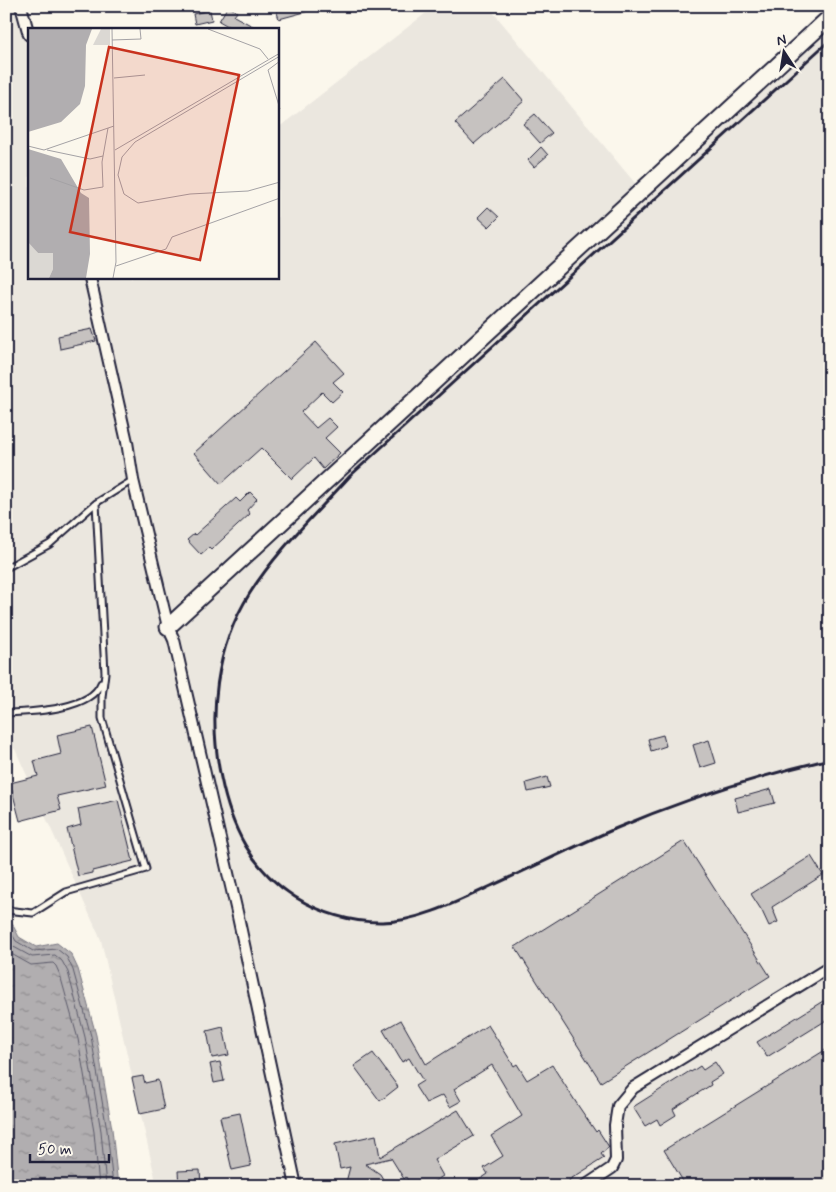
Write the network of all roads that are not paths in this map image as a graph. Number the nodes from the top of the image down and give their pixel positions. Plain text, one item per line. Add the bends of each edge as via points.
1 (21, 6) edge
2 (830, 17) edge
3 (28, 31) edge
4 (90, 279) edge
5 (133, 480) junction
6 (96, 503) junction
7 (6, 568) edge
8 (168, 627) junction
9 (105, 673) junction
10 (6, 712) edge
11 (6, 910) edge
12 (830, 967) edge
13 (296, 1186) edge
14 (586, 1186) edge

1 - 3 street
2 - 8 main road
4 - 5 street
5 - 6 lane
5 - 8 street
6 - 7 lane via 50,544
6 - 9 lane
8 - 13 street via 174,640 237,912
9 - 10 lane via 99,690 87,698 59,708
9 - 11 lane via 102,718 146,869 66,892 33,913
12 - 14 street via 633,1088 618,1106 616,1160 612,1168

